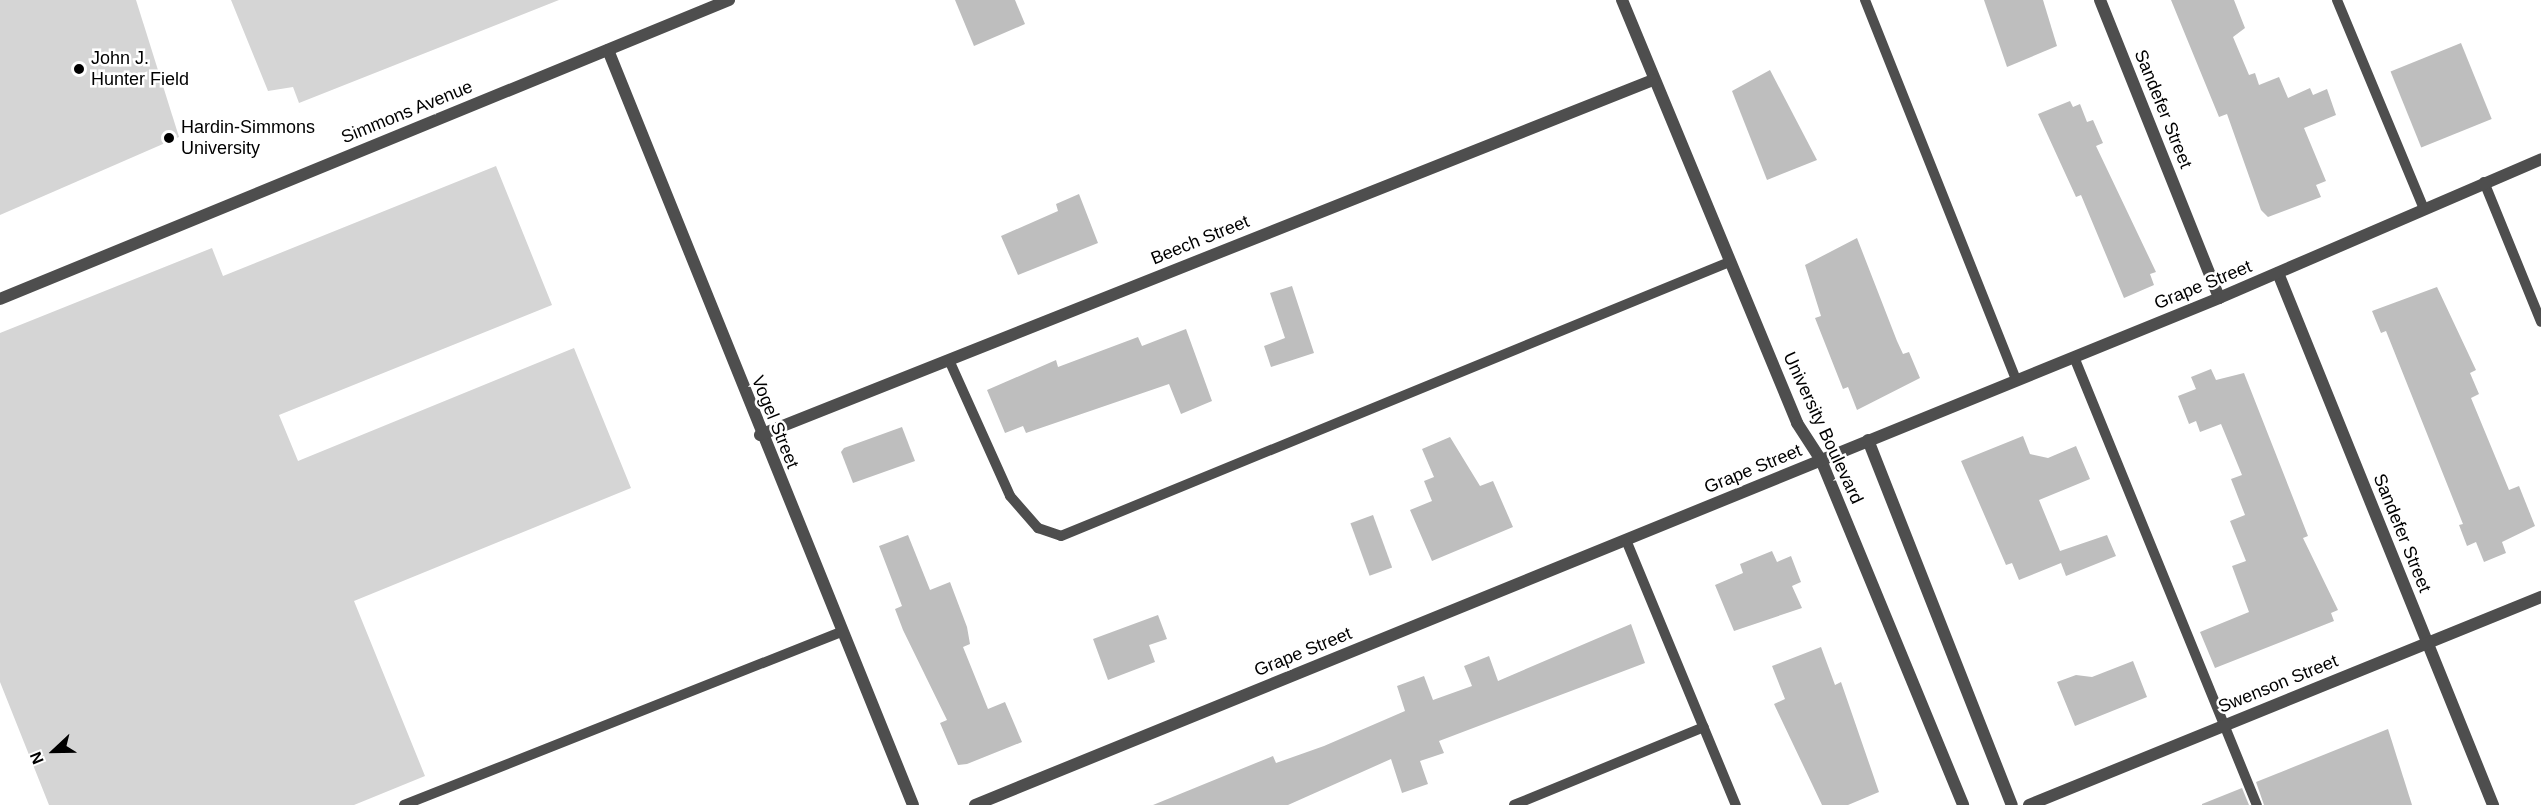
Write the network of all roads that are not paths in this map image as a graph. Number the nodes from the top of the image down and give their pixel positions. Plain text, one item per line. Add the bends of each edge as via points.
1 (729, 0) edge
2 (1622, 0) edge
3 (1864, 0) edge
4 (2100, 0) edge
5 (2337, 0) edge
6 (608, 50) junction
7 (1653, 80) junction
8 (2541, 159) edge
9 (2484, 182) junction
10 (2424, 209) junction
11 (1729, 262) junction
12 (2278, 273) junction
13 (2219, 298) junction
14 (0, 299) edge
15 (2541, 322) edge
16 (2074, 357) junction
17 (949, 360) junction
18 (2016, 380) junction
19 (760, 435) junction
20 (1868, 440) junction
21 (1821, 460) junction
22 (1626, 540) junction
23 (2541, 597) edge
24 (842, 632) junction
25 (2427, 644) junction
26 (2225, 725) junction
27 (1704, 727) junction
28 (404, 805) edge
29 (913, 805) edge
30 (975, 805) edge
31 (1514, 805) edge
32 (1736, 805) edge
33 (1963, 805) edge
34 (2012, 805) edge
35 (2029, 805) edge
36 (2257, 805) edge
37 (2493, 805) edge

1 - 6 street, Simmons Avenue
2 - 7 street, University Boulevard
3 - 18 lane
4 - 13 street, Sandefer Street
5 - 10 lane
6 - 14 street, Simmons Avenue
6 - 19 street, Vogel Street
7 - 11 street, University Boulevard
7 - 17 street, Beech Street
8 - 9 street, Grape Street
9 - 10 street, Grape Street
9 - 15 lane
10 - 12 street, Grape Street
11 - 17 lane via 1061,536 1038,528 1010,496
11 - 21 street, University Boulevard via 1797,423
12 - 13 street, Grape Street
12 - 25 street, Sandefer Street
13 - 16 street, Grape Street
16 - 18 street, Grape Street
16 - 26 lane
17 - 19 street, Beech Street
18 - 20 street, Grape Street
19 - 24 street, Vogel Street
20 - 21 street, Grape Street
20 - 34 street, University Boulevard
21 - 22 street, Grape Street
21 - 33 street, University Boulevard
22 - 27 lane
22 - 30 street, Grape Street
23 - 25 street, Swenson Street
24 - 28 lane
24 - 29 street, Vogel Street
25 - 26 street, Swenson Street
25 - 37 street, Sandefer Street
26 - 35 street, Swenson Street
26 - 36 lane
27 - 31 lane
27 - 32 lane

